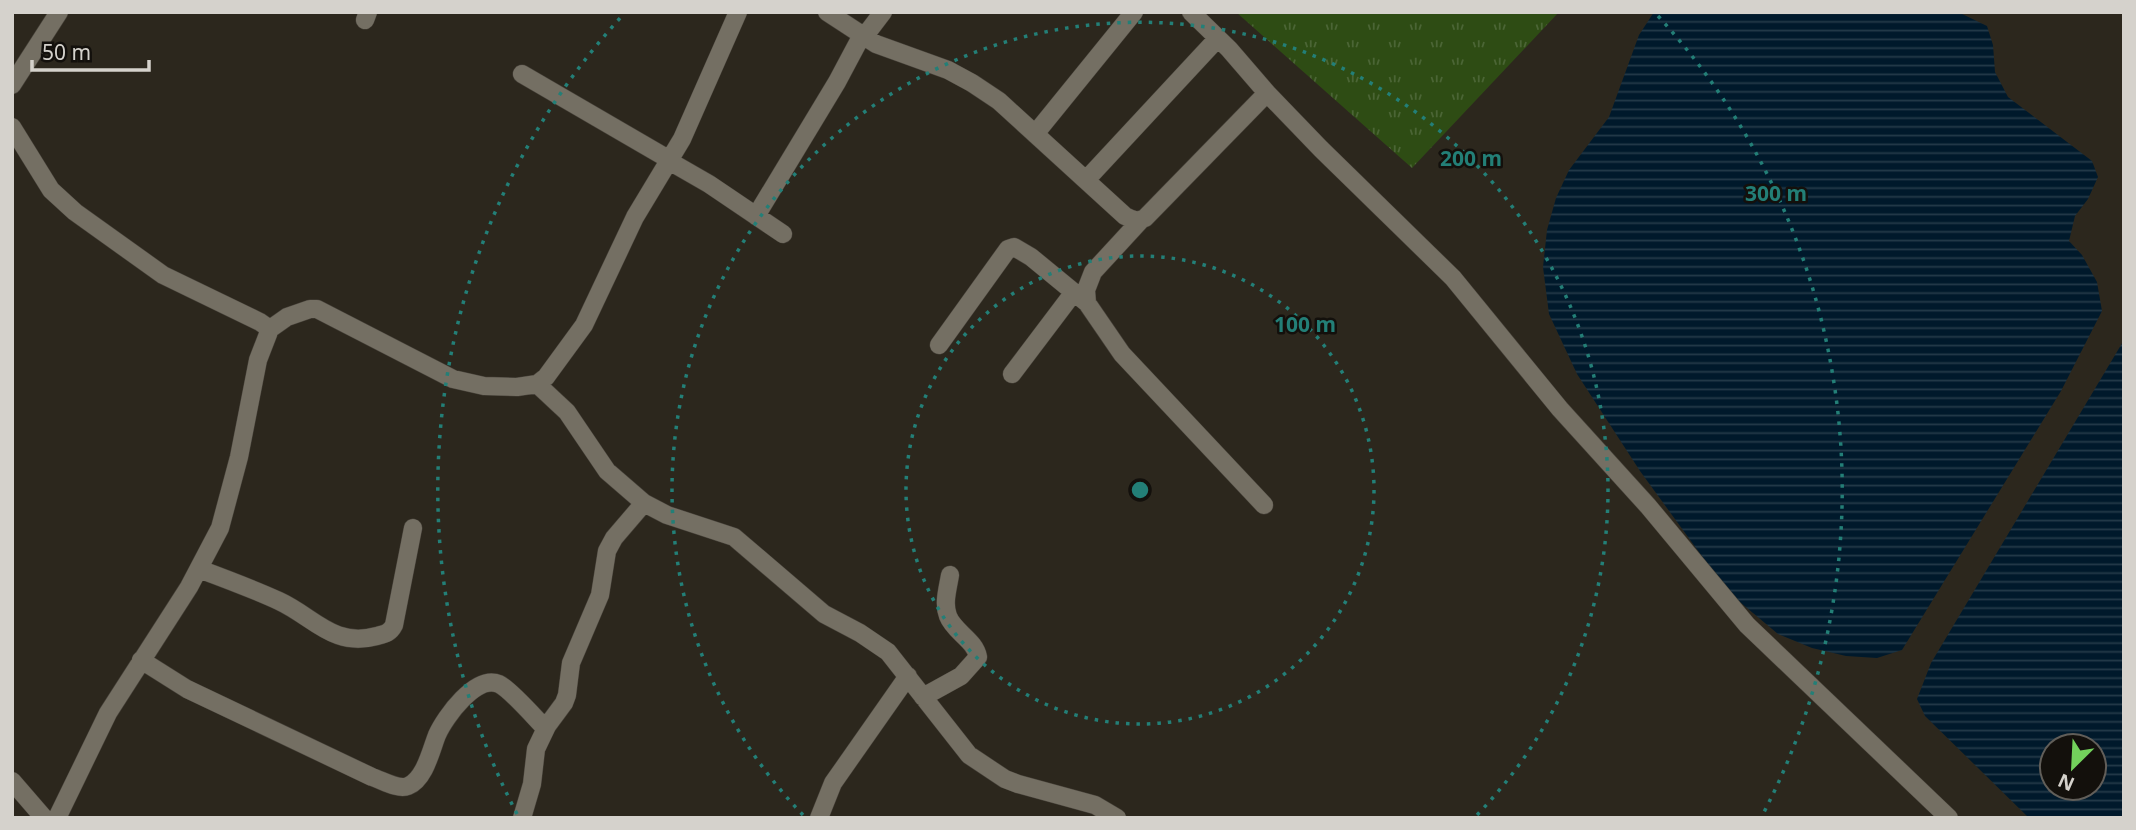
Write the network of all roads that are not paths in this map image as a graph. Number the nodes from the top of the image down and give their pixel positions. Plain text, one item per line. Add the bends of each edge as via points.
1 (59, 12) edge
2 (738, 12) edge
3 (827, 12) edge
4 (883, 12) edge
5 (1134, 12) edge
6 (1191, 12) edge
7 (863, 36) junction
8 (1218, 38) junction
9 (522, 74) dead end
10 (12, 86) edge
11 (1267, 93) junction
12 (12, 127) edge
13 (1035, 134) junction
14 (675, 164) junction
15 (1086, 180) junction
16 (756, 216) junction
17 (1140, 221) junction
18 (783, 234) dead end
19 (1081, 298) junction
20 (270, 329) junction
21 (939, 345) dead end
22 (1013, 374) dead end
23 (537, 384) junction
24 (644, 503) junction
25 (1264, 506) dead end
26 (413, 528) dead end
27 (199, 569) junction
28 (950, 575) dead end
29 (141, 660) junction
30 (908, 676) junction
31 (923, 697) junction
32 (545, 728) junction
33 (12, 781) edge
34 (44, 818) edge
35 (57, 818) edge
36 (522, 818) edge
37 (819, 818) edge
38 (1117, 818) edge
39 (1949, 818) edge

1 - 10 street
2 - 14 street
3 - 7 street
4 - 7 street
5 - 13 street
6 - 8 street
7 - 13 street via 972,83
7 - 16 street
8 - 11 street
8 - 15 street
9 - 14 street
11 - 17 street
11 - 39 street via 1453,278 1747,625
12 - 20 street via 51,190 75,212 163,275
13 - 15 street
14 - 16 street
14 - 23 street via 635,217 584,325
15 - 17 street via 1125,216
16 - 18 street
17 - 19 street via 1093,272
19 - 21 street via 1014,247 1008,249
19 - 22 street
19 - 25 street via 1122,354
20 - 23 street via 294,314 317,309 453,379 484,386
20 - 27 street via 258,360 220,528
23 - 24 street via 567,412 607,471
24 - 30 street via 734,537 824,614 888,652
24 - 32 street via 607,551 600,595 571,663 567,695
26 - 27 street via 394,625 387,633 372,637 352,638 326,631 283,603
27 - 29 street
28 - 31 street via 948,617 978,657 961,676
29 - 32 street via 187,689 398,786 408,786 417,778 438,733 477,686 488,682 503,686
29 - 35 street via 108,713
30 - 31 street
30 - 37 street via 832,783
31 - 38 street via 960,747 989,768 1018,784 1095,805
32 - 36 street via 536,749
33 - 34 street

